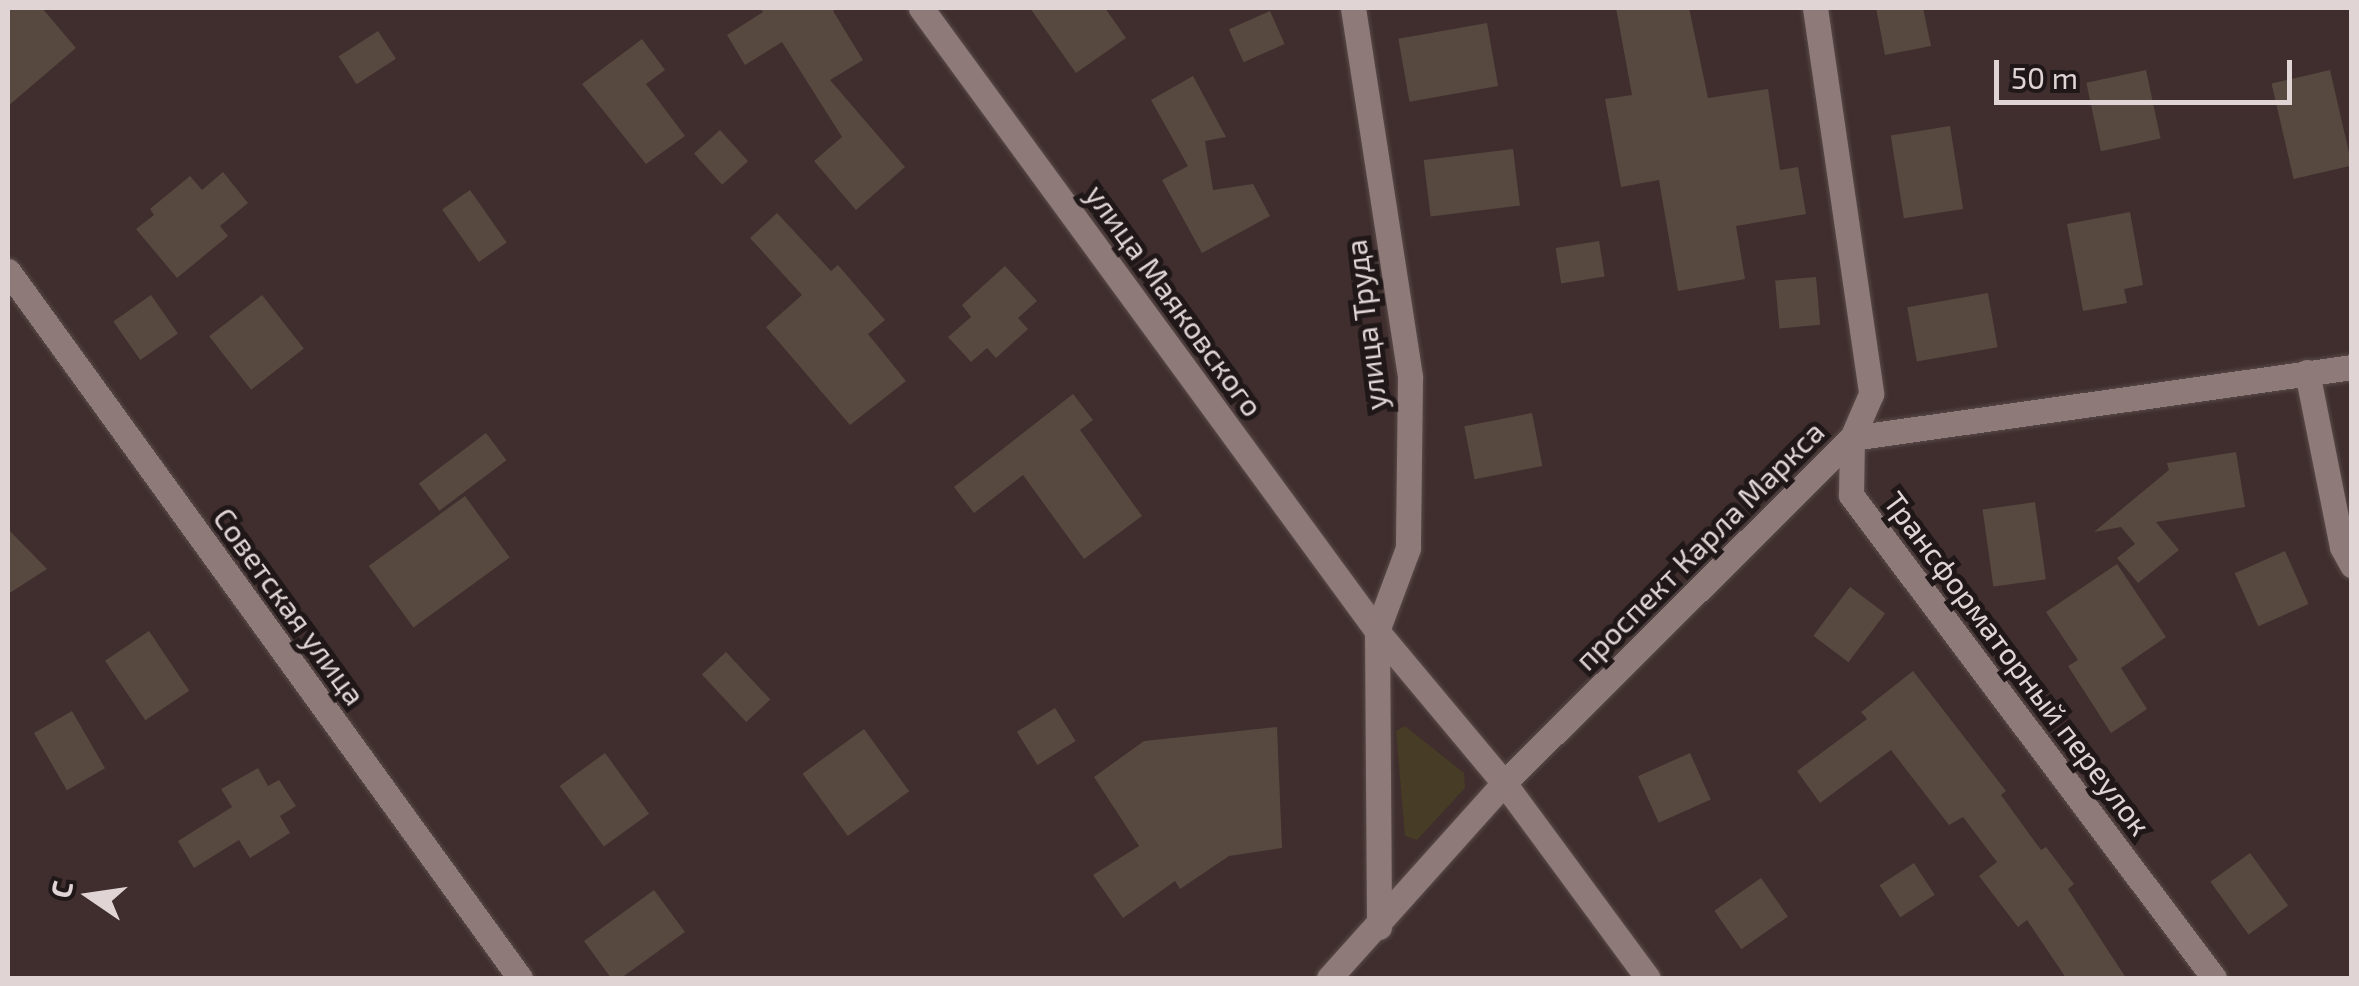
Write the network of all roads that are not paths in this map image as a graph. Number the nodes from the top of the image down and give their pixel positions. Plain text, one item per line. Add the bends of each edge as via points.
1 (921, 8) edge
2 (1353, 8) edge
3 (1815, 8) edge
4 (8, 271) edge
5 (2352, 367) edge
6 (2307, 372) junction
7 (1852, 438) junction
8 (2352, 566) edge
9 (1377, 631) junction
10 (1504, 783) junction
11 (1379, 927) junction
12 (520, 978) edge
13 (1329, 978) edge
14 (1648, 978) edge
15 (2214, 978) edge

1 - 9 street, улица Маяковского
2 - 9 street, улица Труда via 1410,378 1408,548
3 - 7 street, Трансформаторный переулок via 1871,394
4 - 12 street, Советская улица
5 - 6 street, проспект Карла Маркса
6 - 7 street, проспект Карла Маркса
6 - 8 street via 2342,547
7 - 10 street, проспект Карла Маркса
7 - 15 street, Трансформаторный переулок via 1851,494
9 - 10 street, улица Маяковского
9 - 11 street
10 - 11 street, проспект Карла Маркса
10 - 14 street, улица Маяковского
11 - 13 street, проспект Карла Маркса

